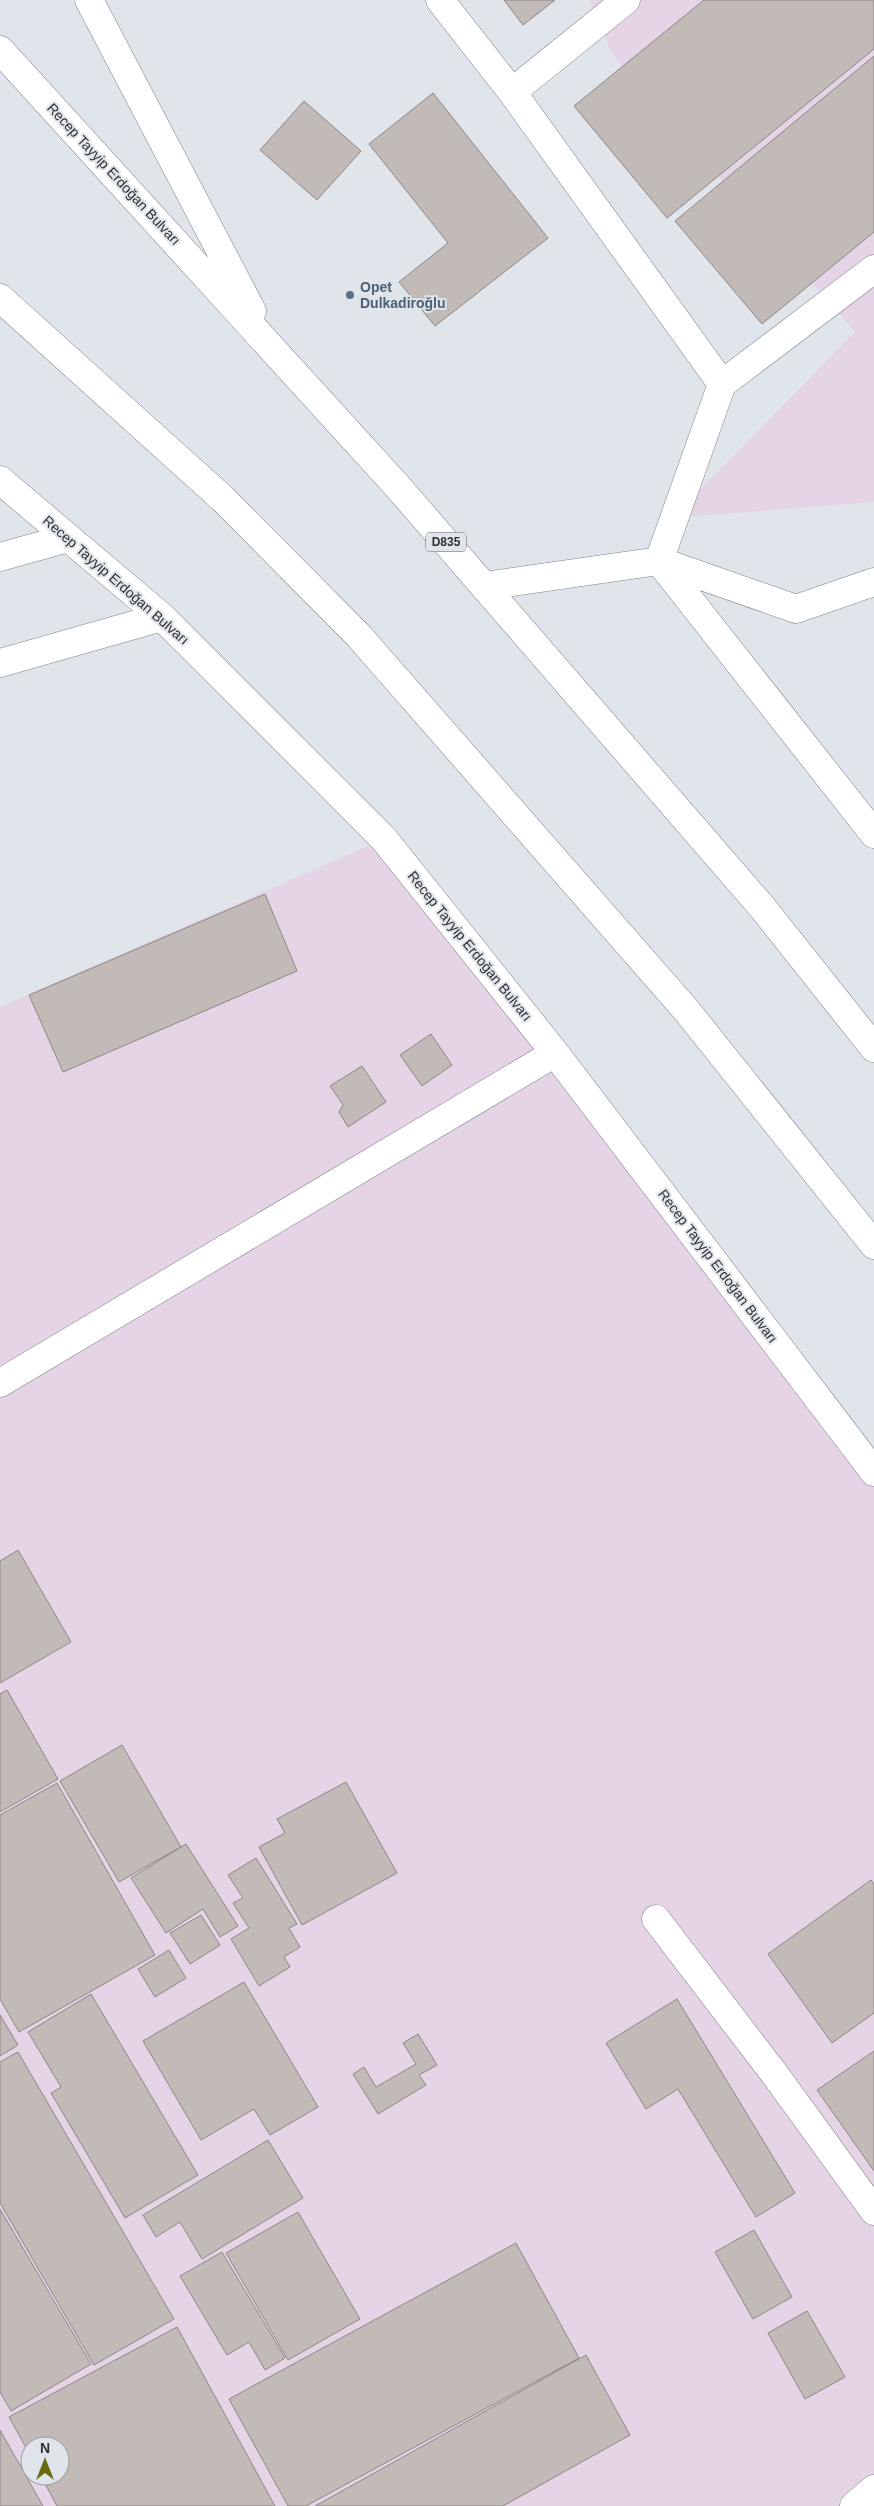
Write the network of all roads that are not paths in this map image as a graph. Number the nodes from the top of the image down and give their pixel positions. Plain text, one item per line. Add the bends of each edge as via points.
1 (90, 0) edge
2 (440, 0) edge
3 (626, 0) edge
4 (0, 50) edge
5 (512, 92) junction
6 (874, 269) edge
7 (0, 298) edge
8 (268, 343) junction
9 (722, 384) junction
10 (0, 480) edge
11 (68, 538) junction
12 (0, 556) edge
13 (659, 561) junction
14 (874, 582) edge
15 (484, 586) junction
16 (162, 617) junction
17 (0, 663) edge
18 (874, 834) edge
19 (874, 1048) edge
20 (555, 1052) junction
21 (874, 1245) edge
22 (0, 1383) edge
23 (874, 1472) edge
24 (656, 1919) dead end
25 (874, 2211) edge
26 (874, 2489) edge
27 (854, 2506) edge

1 - 8 main road
2 - 5 main road
3 - 5 main road
4 - 8 main road, Recep Tayyip Erdoğan Bulvarı / D835
5 - 9 main road
6 - 9 main road
7 - 21 main road via 223,499 358,635 687,1011
8 - 15 main road, Recep Tayyip Erdoğan Bulvarı / D835
9 - 13 main road
10 - 11 main road, Recep Tayyip Erdoğan Bulvarı
11 - 12 main road
11 - 16 main road, Recep Tayyip Erdoğan Bulvarı
13 - 14 main road via 796,609
13 - 15 main road
13 - 18 main road
15 - 19 main road, Recep Tayyip Erdoğan Bulvarı / D835 via 762,907
16 - 17 main road
16 - 20 main road, Recep Tayyip Erdoğan Bulvarı via 384,839
20 - 22 main road
20 - 23 main road, Recep Tayyip Erdoğan Bulvarı
24 - 25 main road
26 - 27 main road

